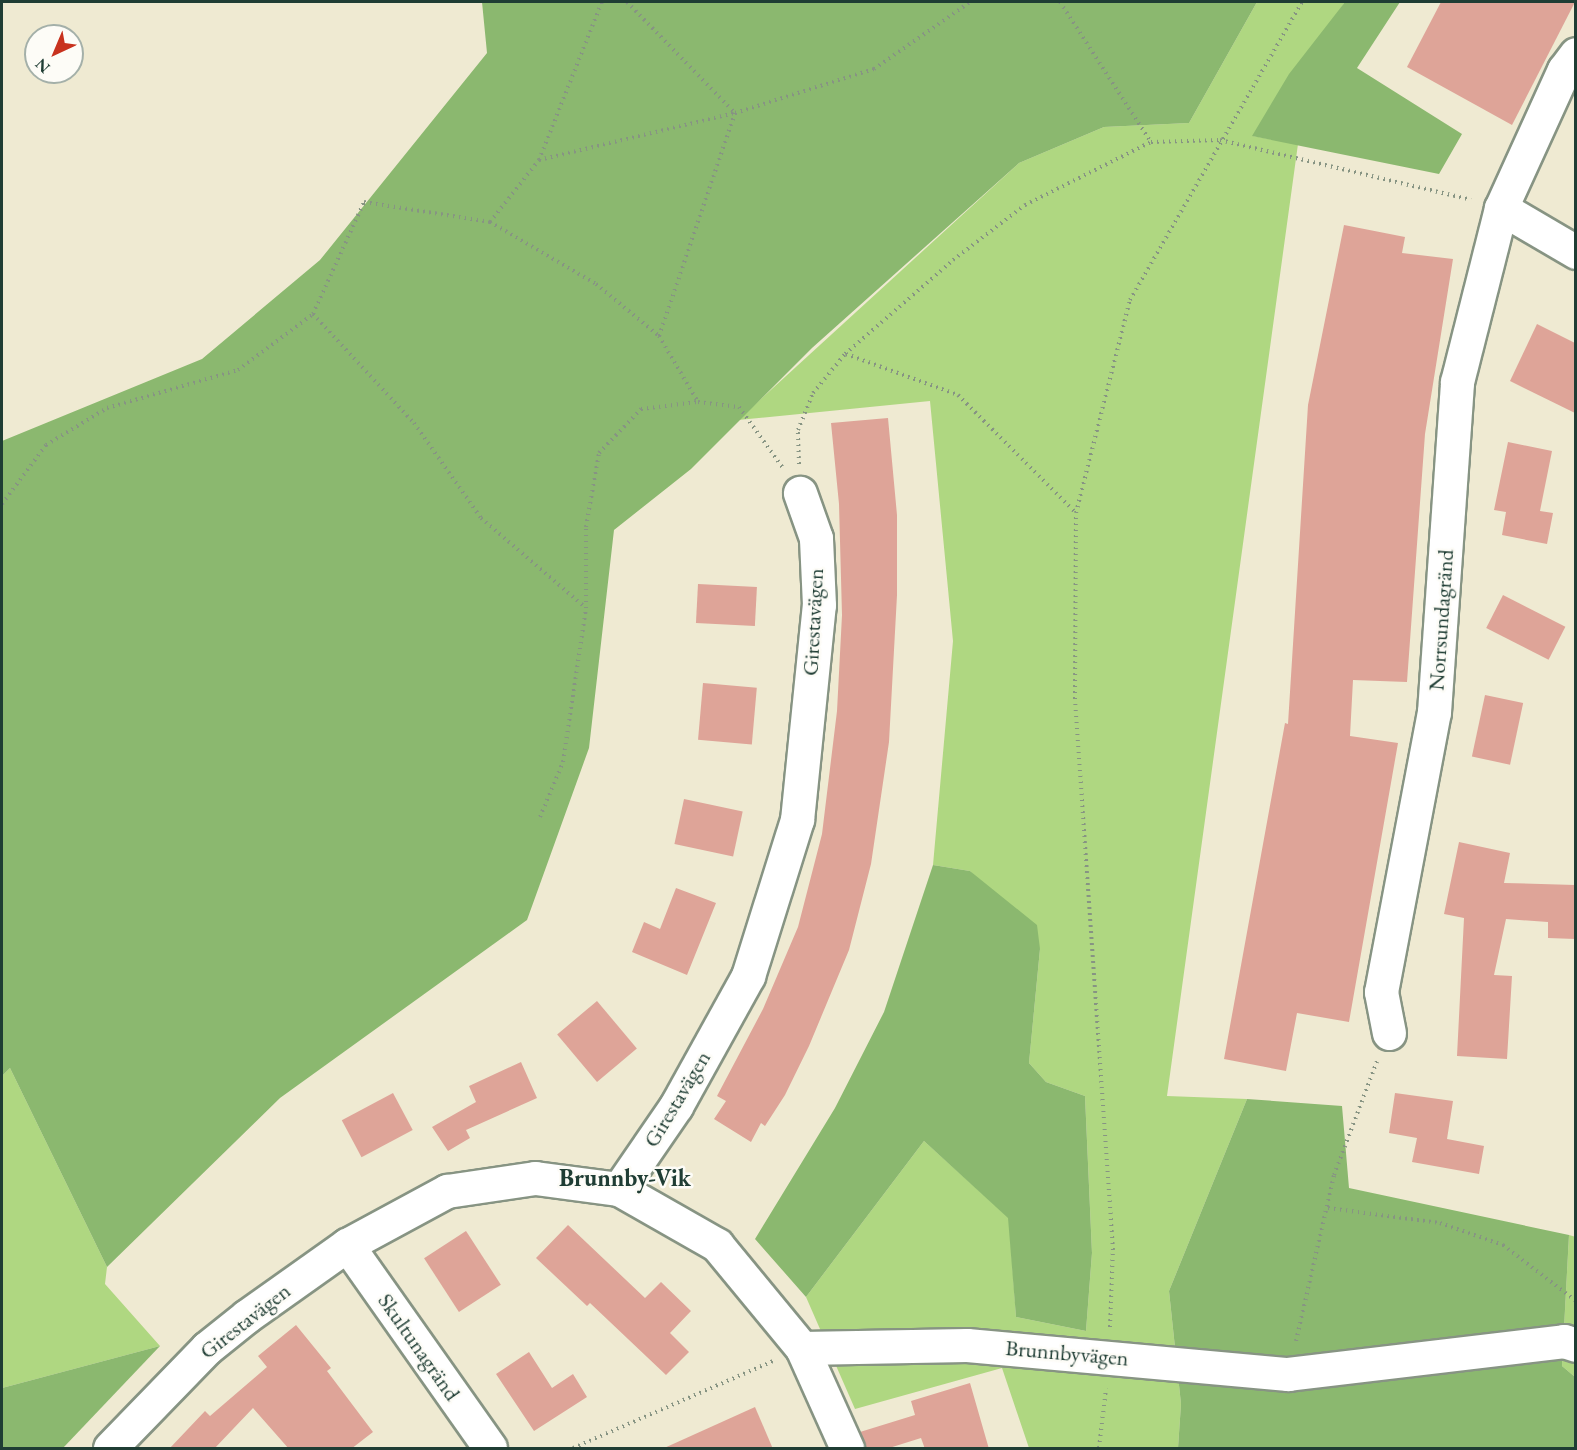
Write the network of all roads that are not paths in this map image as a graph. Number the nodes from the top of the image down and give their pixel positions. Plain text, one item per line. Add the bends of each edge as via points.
1 (1575, 54) edge
2 (1501, 208) junction
3 (1575, 252) edge
4 (801, 493) road end
5 (1389, 1033) road end
6 (619, 1190) junction
7 (347, 1245) junction
8 (1575, 1345) edge
9 (802, 1348) junction
10 (110, 1449) edge
11 (490, 1449) edge
12 (847, 1449) edge

1 - 2 street, Norrsundagränd
2 - 3 street
2 - 5 street, Norrsundagränd via 1457,382 1434,712 1381,992
4 - 6 street, Girestavägen via 816,538 819,605 797,820 748,976 675,1106
6 - 7 street, Girestavägen via 535,1178 447,1191
6 - 9 street via 717,1245
7 - 10 street, Girestavägen via 207,1348
7 - 11 street, Skultunagränd
8 - 9 street, Brunnbyvägen via 1564,1341 1288,1374 967,1346
9 - 12 street

